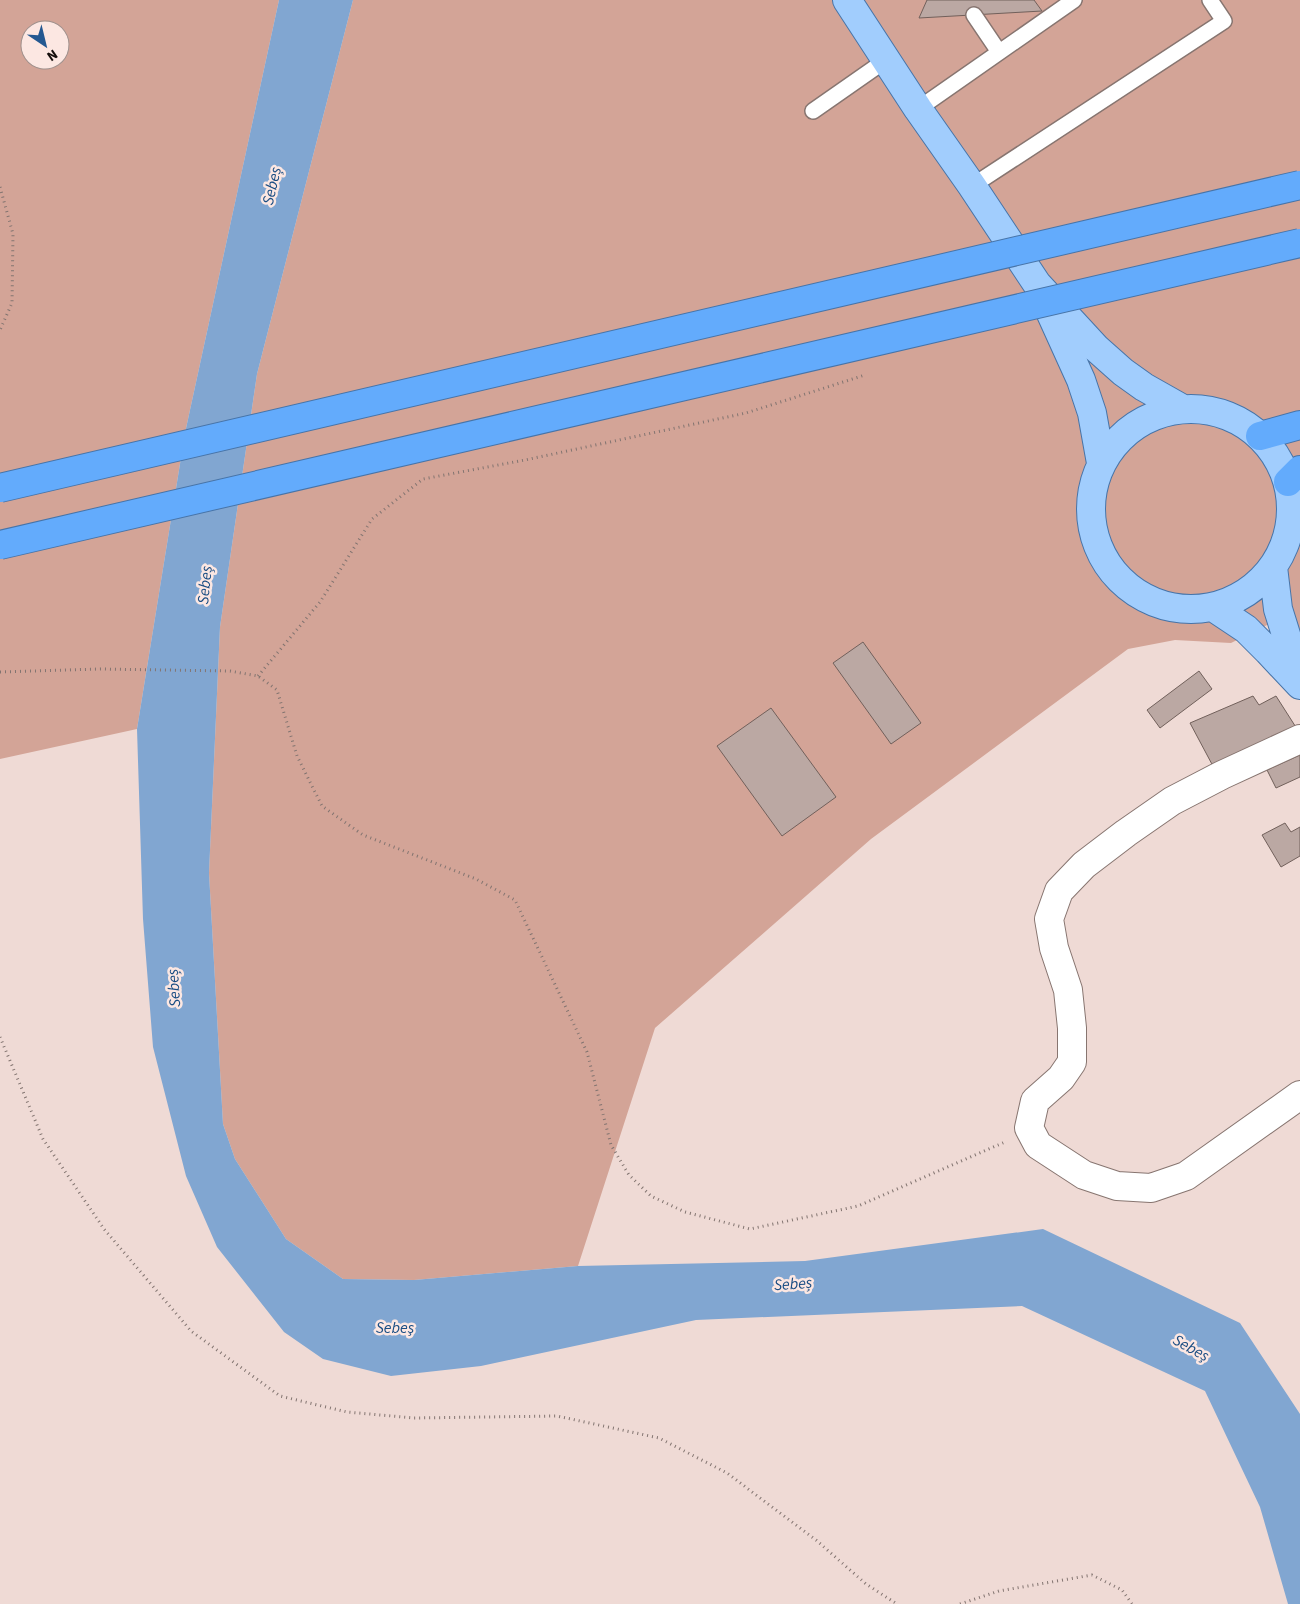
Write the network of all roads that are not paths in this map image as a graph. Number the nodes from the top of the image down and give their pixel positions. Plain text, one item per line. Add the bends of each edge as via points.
1 (847, 0) edge
2 (1074, 0) edge
3 (1210, 0) edge
4 (974, 15) dead end
5 (999, 52) junction
6 (886, 60) junction
7 (918, 109) junction
8 (813, 111) dead end
9 (1300, 185) edge
10 (972, 186) junction
11 (1300, 243) edge
12 (1037, 284) junction
13 (1183, 409) junction
14 (1300, 425) edge
15 (1260, 436) junction
16 (1101, 463) junction
17 (1294, 476) edge
18 (0, 488) edge
19 (1293, 535) edge
20 (0, 545) edge
21 (1273, 567) junction
22 (1213, 607) junction
23 (1300, 670) edge
24 (1300, 685) edge
25 (1300, 739) edge
26 (1300, 1095) edge

1 - 6 main road
2 - 5 lane
3 - 10 lane via 1224,21
4 - 5 lane
5 - 7 lane
6 - 7 main road
6 - 8 lane
7 - 10 main road
9 - 18 highway, bridge
10 - 12 main road
11 - 20 highway, bridge
12 - 13 main road via 1096,348 1123,372
12 - 16 main road via 1081,380 1092,414
13 - 15 main road via 1211,411 1237,420
13 - 16 main road via 1150,417 1122,436
14 - 15 highway
15 - 17 main road
16 - 22 main road via 1091,494 1092,527 1107,564 1122,583 1144,597 1180,609
17 - 19 main road
19 - 21 main road
21 - 22 main road via 1236,599
21 - 23 main road via 1278,608
22 - 24 main road via 1246,629
25 - 26 street via 1172,801 1084,865 1059,891 1050,919 1054,948 1068,990 1072,1062 1061,1078 1035,1101 1029,1128 1038,1145 1084,1175 1117,1186 1151,1188 1186,1176

